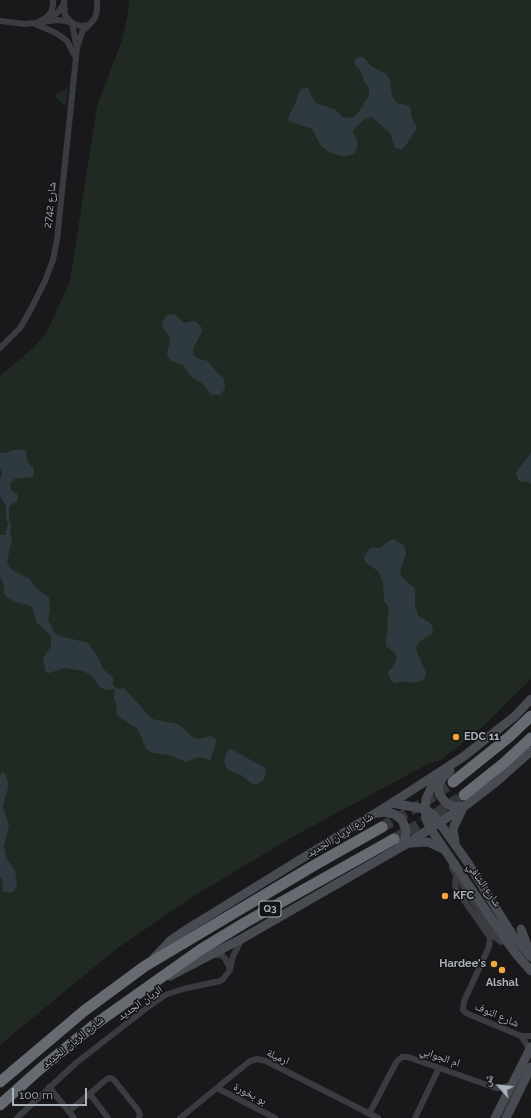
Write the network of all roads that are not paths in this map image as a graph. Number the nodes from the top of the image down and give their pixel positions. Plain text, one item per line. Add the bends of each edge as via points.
1 (53, 0) edge
2 (97, 0) edge
3 (63, 2) edge
4 (0, 21) edge
5 (48, 21) junction
6 (71, 22) junction
7 (33, 24) junction
8 (89, 25) junction
9 (77, 48) junction
10 (75, 56) junction
11 (0, 348) edge
12 (531, 699) edge
13 (531, 716) edge
14 (531, 738) edge
15 (531, 751) edge
16 (464, 757) junction
17 (436, 775) junction
18 (454, 782) tunnel mouth
19 (464, 800) junction
20 (392, 803) junction
21 (425, 809) junction
22 (374, 814) junction
23 (440, 821) junction
24 (382, 827) tunnel mouth
25 (430, 828) junction
26 (408, 843) junction
27 (396, 844) junction
28 (445, 850) junction
29 (459, 850) junction
30 (453, 861) junction
31 (456, 875) junction
32 (489, 927) junction
33 (521, 929) dead end
34 (490, 937) junction
35 (243, 938) junction
36 (502, 943) junction
37 (488, 947) junction
38 (214, 954) junction
39 (531, 956) edge
40 (145, 966) junction
41 (230, 970) junction
42 (531, 971) edge
43 (150, 984) junction
44 (522, 1036) junction
45 (531, 1036) edge
46 (530, 1049) edge
47 (531, 1067) edge
48 (439, 1068) junction
49 (0, 1082) edge
50 (512, 1085) junction
51 (49, 1087) junction
52 (216, 1088) junction
53 (90, 1094) junction
54 (0, 1105) edge
55 (69, 1111) junction
56 (265, 1113) junction
57 (369, 1114) junction
58 (17, 1118) edge
59 (74, 1118) edge
60 (108, 1118) edge
61 (139, 1118) edge
62 (180, 1118) edge
63 (259, 1118) edge
64 (275, 1118) edge
65 (378, 1118) edge
66 (415, 1118) edge
67 (495, 1118) edge
68 (506, 1118) edge

1 - 7 street via 51,12 46,18
2 - 8 street, شارع 2742 via 95,18
3 - 5 street via 59,12
3 - 6 street, شارع 2742 via 65,15
4 - 7 street
5 - 6 street
5 - 7 street
6 - 8 street via 80,26
6 - 9 street, شارع 2742
7 - 10 street via 62,37
8 - 9 street, شارع 2742 via 82,32
9 - 10 street, شارع 2742
10 - 11 street, شارع 2742 via 53,260 20,328
12 - 16 main road, شارع الريان الجديد via 509,721
13 - 18 highway
14 - 19 highway, شارع الريان الجديد
15 - 19 main road, شارع الريان الجديد via 500,779
16 - 17 main road, شارع الريان الجديد
16 - 19 main road via 443,777 438,789 446,803 453,807
17 - 20 main road, شارع الريان الجديد
17 - 21 main road, شارع الشافي via 426,799
19 - 23 main road, شارع الريان الجديد
19 - 29 main road via 453,834
20 - 21 main road, شارع الشافي
20 - 22 main road, شارع الريان الجديد
21 - 23 main road, شارع الشافي
21 - 25 main road, شارع الشافي
22 - 27 main road via 394,814 402,820 406,830 405,840
22 - 40 main road, شارع الريان الجديد via 189,928 171,940
23 - 25 main road, شارع الريان الجديد
23 - 29 main road, شارع الشافي
24 - 40 highway, شارع الريان الجديد / Q3
25 - 26 main road, شارع الريان الجديد
25 - 28 main road, شارع الشافي
26 - 27 main road, شارع الريان الجديد
26 - 28 main road via 428,842
27 - 35 main road, شارع الريان الجديد
27 - 43 highway, شارع الريان الجديد / Q3 via 246,922
28 - 30 main road, شارع الشافي
29 - 39 main road, شارع الشافي via 512,934
30 - 31 street via 452,868
30 - 36 main road, شارع الشافي
31 - 32 street
31 - 34 street via 456,889
32 - 34 street
32 - 36 street
33 - 39 main road
34 - 36 street
34 - 37 street
35 - 38 main road, شارع الريان الجديد
35 - 41 street via 233,956
36 - 37 street
36 - 42 main road, شارع الشافي
37 - 44 street, شارع النوف via 464,1001 463,1010
38 - 41 street via 223,956
38 - 43 main road, شارع الريان الجديد
40 - 49 highway, شارع الريان الجديد / Q3 via 84,1011
41 - 51 street, الريان الجديد via 220,981 183,989 165,996 76,1063
43 - 54 highway, شارع الريان الجديد / Q3 via 62,1049
44 - 45 street, شارع النوف
44 - 46 street, شارع النوف
46 - 50 main road
47 - 68 main road
48 - 50 street, ام الجوابي via 496,1088
48 - 57 street, ام الجوابي via 406,1056 400,1058
48 - 66 street
50 - 67 main road
51 - 55 street
51 - 58 street, الريان الجديد
52 - 56 street, بو بخورة
52 - 57 street, ارميلة via 256,1059 266,1061
52 - 62 street, ارميلة
53 - 55 street
53 - 60 street
53 - 61 street via 111,1078 138,1110
55 - 59 street
56 - 63 street
56 - 64 street, بو بخورة
57 - 65 street, ارميلة

